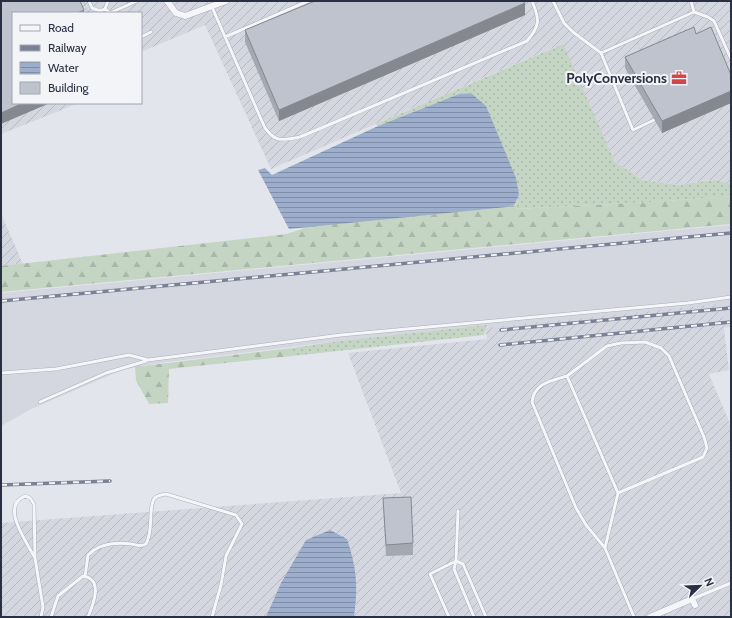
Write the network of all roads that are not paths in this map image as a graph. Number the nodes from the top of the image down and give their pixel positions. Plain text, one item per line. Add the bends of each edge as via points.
1 (89, 1) edge
2 (108, 1) edge
3 (137, 1) edge
4 (167, 1) edge
5 (226, 1) edge
6 (308, 1) edge
7 (532, 1) edge
8 (553, 1) edge
9 (691, 1) edge
10 (212, 7) junction
11 (105, 9) junction
12 (101, 12) edge
13 (109, 12) edge
14 (112, 12) edge
15 (694, 12) junction
16 (151, 32) dead end
17 (142, 36) edge
18 (225, 37) junction
19 (601, 53) junction
20 (731, 59) edge
21 (654, 120) dead end
22 (731, 297) edge
23 (148, 360) junction
24 (1, 373) edge
25 (567, 376) junction
26 (40, 402) dead end
27 (618, 493) junction
28 (458, 511) dead end
29 (605, 548) junction
30 (35, 558) junction
31 (456, 561) junction
32 (85, 576) junction
33 (731, 583) edge
34 (693, 602) joint
35 (41, 617) edge
36 (51, 617) edge
37 (88, 617) edge
38 (212, 617) edge
39 (449, 617) edge
40 (474, 617) edge
41 (486, 617) edge
42 (634, 617) edge
43 (650, 617) edge

1 - 12 lane via 94,10
2 - 11 lane
3 - 14 lane
4 - 10 street via 181,16 192,15
5 - 10 street
6 - 18 lane
7 - 18 lane via 538,19 537,30 527,41 300,137 280,140 272,138 265,128
8 - 19 lane via 573,32
9 - 15 lane
10 - 18 lane
11 - 12 lane
11 - 13 lane
15 - 19 lane
15 - 20 lane via 714,21
16 - 17 lane
19 - 21 lane via 633,130
22 - 23 lane via 341,335
23 - 24 lane via 129,355 56,368
23 - 26 lane via 106,373
25 - 27 lane
25 - 27 lane via 607,346 621,343 645,342 661,348 669,356 707,448 704,456
25 - 29 lane via 542,384 533,395 532,402 576,508
27 - 29 lane
28 - 31 lane
29 - 42 lane
30 - 30 lane via 34,504 25,496 18,498 14,504 13,516
30 - 35 lane via 42,594
31 - 39 lane via 430,574
31 - 40 lane via 454,569
31 - 41 lane via 462,564
32 - 36 lane via 58,596
32 - 37 lane via 92,581 96,590
32 - 38 lane via 88,555 100,546 146,544 152,532 153,504 155,498 160,495 166,494 236,515 242,524 241,530 226,556
33 - 34 lane
34 - 43 street

